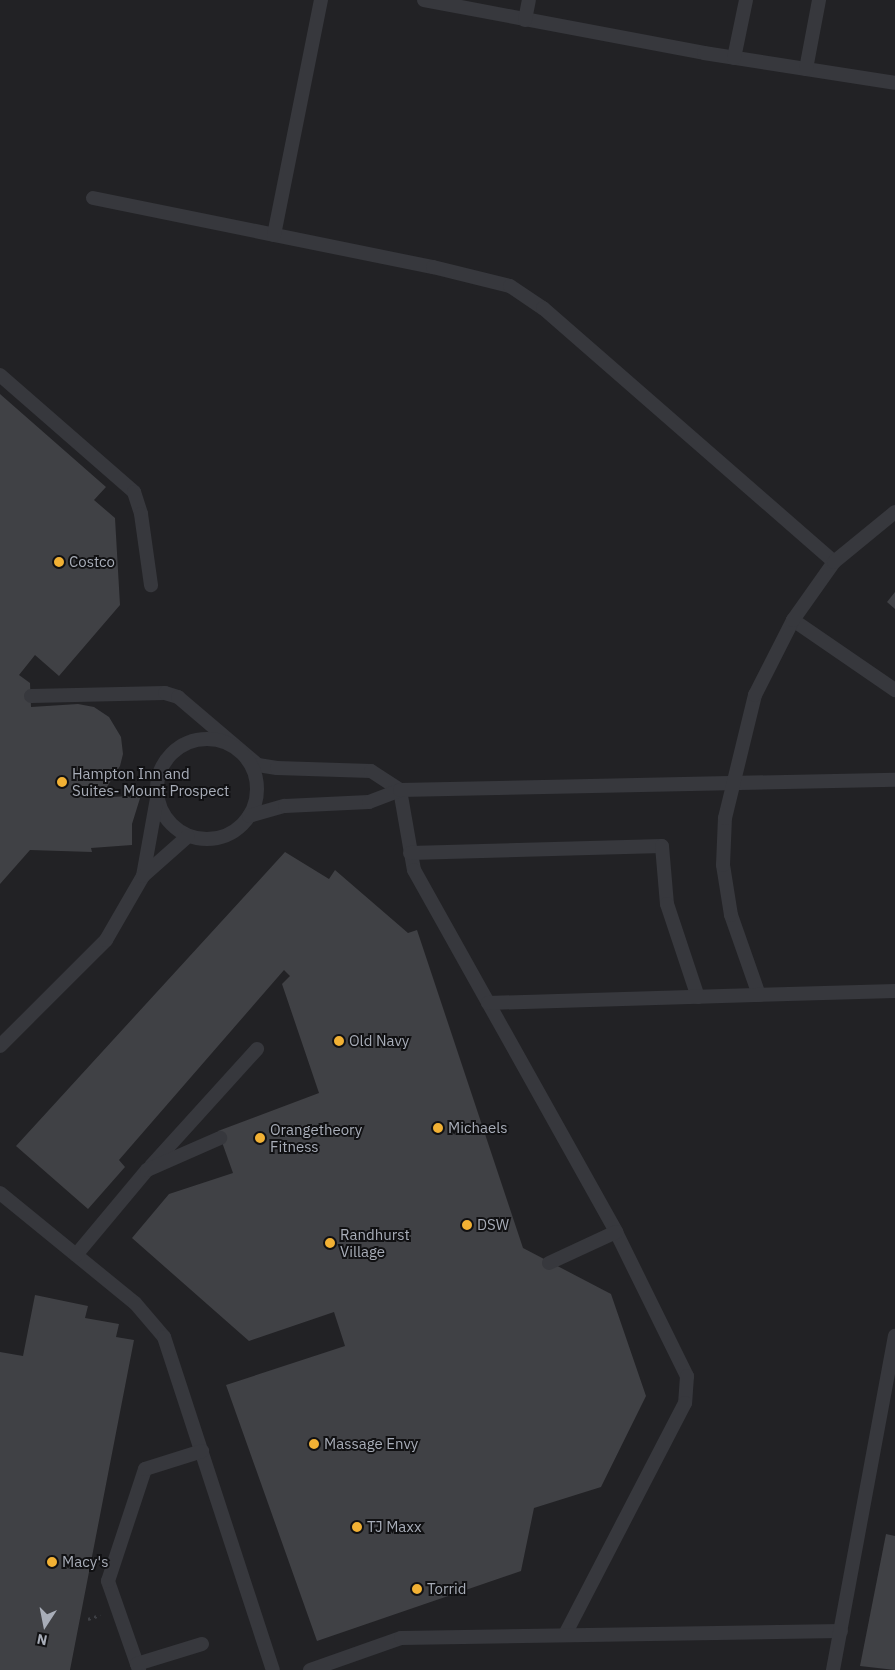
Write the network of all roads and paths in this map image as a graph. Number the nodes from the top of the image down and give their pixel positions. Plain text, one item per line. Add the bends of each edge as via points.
1 (321, 0) edge
2 (424, 0) edge
3 (528, 0) edge
4 (746, 0) edge
5 (819, 0) edge
6 (525, 20) junction
7 (734, 58) junction
8 (806, 69) junction
9 (895, 83) edge
10 (93, 198) dead end
11 (274, 235) junction
12 (0, 375) edge
13 (892, 516) edge
14 (834, 562) junction
15 (151, 585) dead end
16 (793, 620) junction
17 (895, 690) edge
18 (31, 696) dead end
19 (236, 748) junction
20 (895, 780) edge
21 (735, 782) junction
22 (400, 790) junction
23 (157, 796) junction
24 (249, 816) junction
25 (188, 836) junction
26 (410, 853) junction
27 (143, 876) junction
28 (895, 991) edge
29 (759, 995) junction
30 (698, 997) junction
31 (488, 1004) junction
32 (0, 1046) edge
33 (257, 1049) dead end
34 (220, 1138) dead end
35 (147, 1170) junction
36 (0, 1193) edge
37 (616, 1232) junction
38 (76, 1255) junction
39 (548, 1263) dead end
40 (895, 1336) edge
41 (202, 1451) junction
42 (841, 1631) junction
43 (566, 1633) junction
44 (202, 1644) dead end
45 (138, 1667) edge
46 (273, 1670) edge
47 (310, 1670) edge
48 (832, 1670) edge

1 - 11 lane
2 - 6 lane
3 - 6 lane
4 - 7 lane
5 - 8 lane
6 - 7 lane
7 - 8 lane
8 - 9 lane
10 - 11 lane
11 - 14 lane via 510,286 543,308
12 - 15 lane via 134,492 142,514
13 - 14 lane
14 - 16 lane
16 - 17 lane
16 - 21 lane via 755,695
18 - 19 lane via 165,693 178,697
19 - 22 lane via 258,765 371,771
19 - 23 lane via 221,741 204,739 188,742 174,751 164,764 158,779
19 - 24 lane via 254,772 255,802
20 - 21 lane
21 - 22 lane
21 - 29 lane via 725,818 723,865 732,915
22 - 24 lane via 369,802 285,806
22 - 26 lane
23 - 25 lane via 167,820
23 - 27 lane
24 - 25 lane via 240,826 222,836 202,839
25 - 27 lane
26 - 30 lane via 662,846 667,904
26 - 31 lane via 414,870
27 - 32 lane via 106,940
28 - 29 lane
29 - 30 lane
30 - 31 lane
31 - 37 lane
33 - 35 lane
34 - 35 lane
35 - 38 lane
36 - 38 lane
37 - 39 lane
37 - 43 lane via 687,1376 686,1403
38 - 41 lane via 135,1302 164,1337
40 - 42 lane
41 - 45 lane via 145,1469 108,1581
41 - 46 lane
42 - 43 lane
42 - 48 lane
43 - 47 lane via 401,1638
44 - 45 lane

